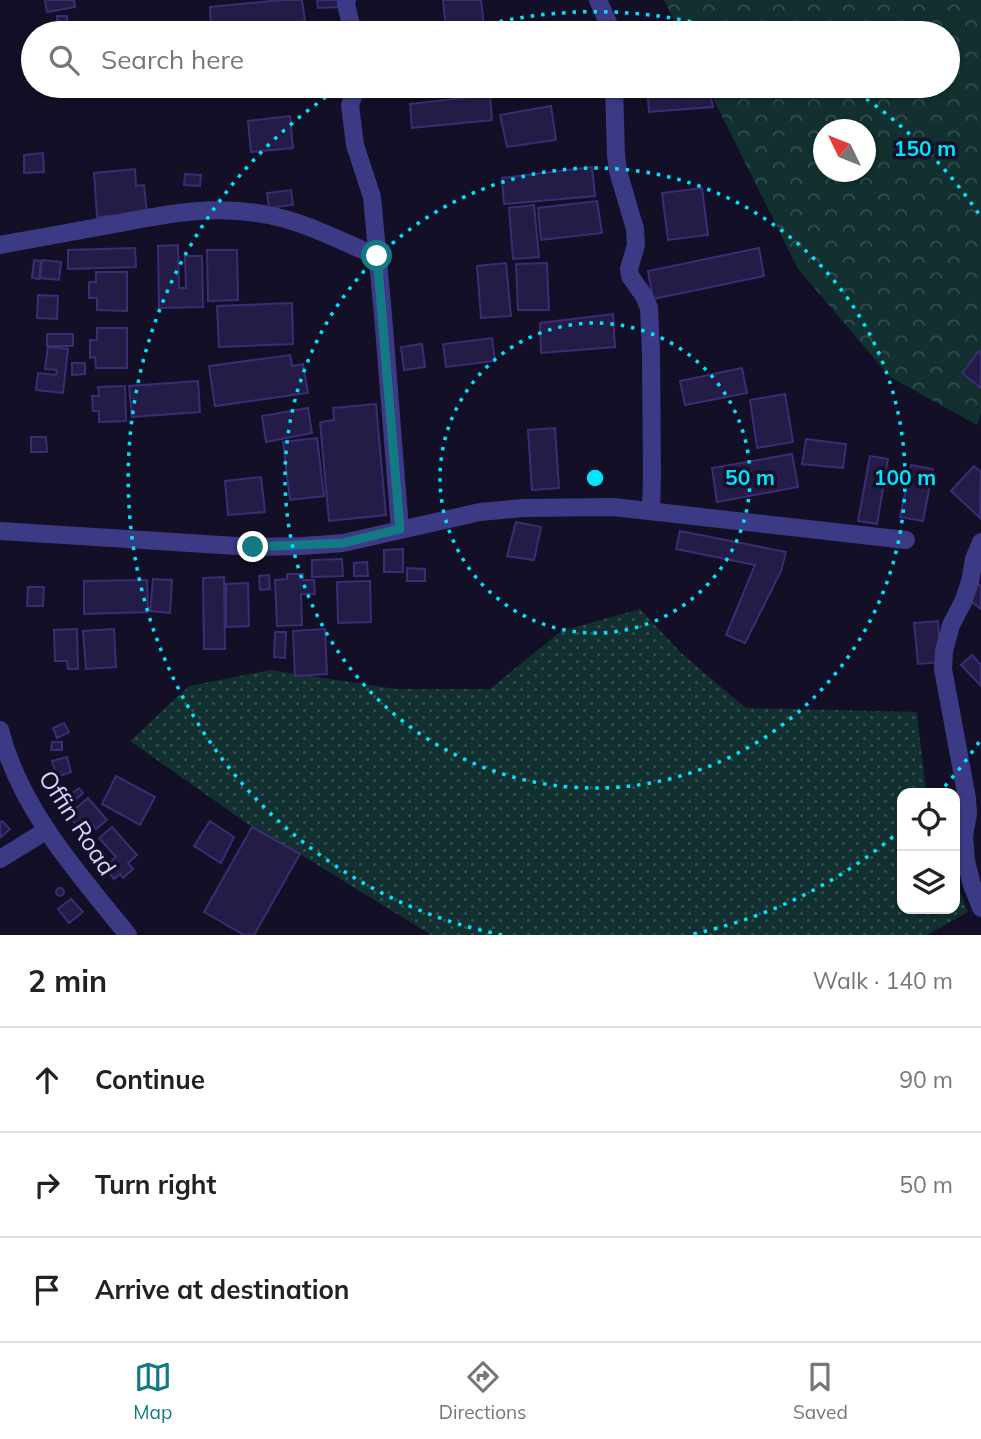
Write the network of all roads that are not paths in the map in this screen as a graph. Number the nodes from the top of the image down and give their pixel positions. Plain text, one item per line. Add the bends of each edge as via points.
1 (347, 0) edge
2 (598, 0) edge
3 (350, 21) edge
4 (608, 21) edge
5 (353, 98) edge
6 (614, 98) edge
7 (0, 245) edge
8 (377, 256) junction
9 (651, 511) junction
10 (400, 529) junction
11 (0, 531) edge
12 (906, 540) dead end
13 (981, 542) edge
14 (0, 730) edge
15 (47, 830) junction
16 (0, 859) edge
17 (981, 908) edge
18 (128, 935) edge

1 - 3 street
2 - 4 street
5 - 8 street via 355,145 372,197
6 - 9 street via 617,163 635,229 630,276 649,308
7 - 8 street via 177,213 230,210 295,221
8 - 10 street
9 - 10 street via 523,508
9 - 12 street
10 - 11 street via 343,543 253,547
13 - 17 street via 963,603 951,625 943,669 967,798 966,861
14 - 15 street, Offin Road via 23,788
15 - 16 street
15 - 18 street, Offin Road

